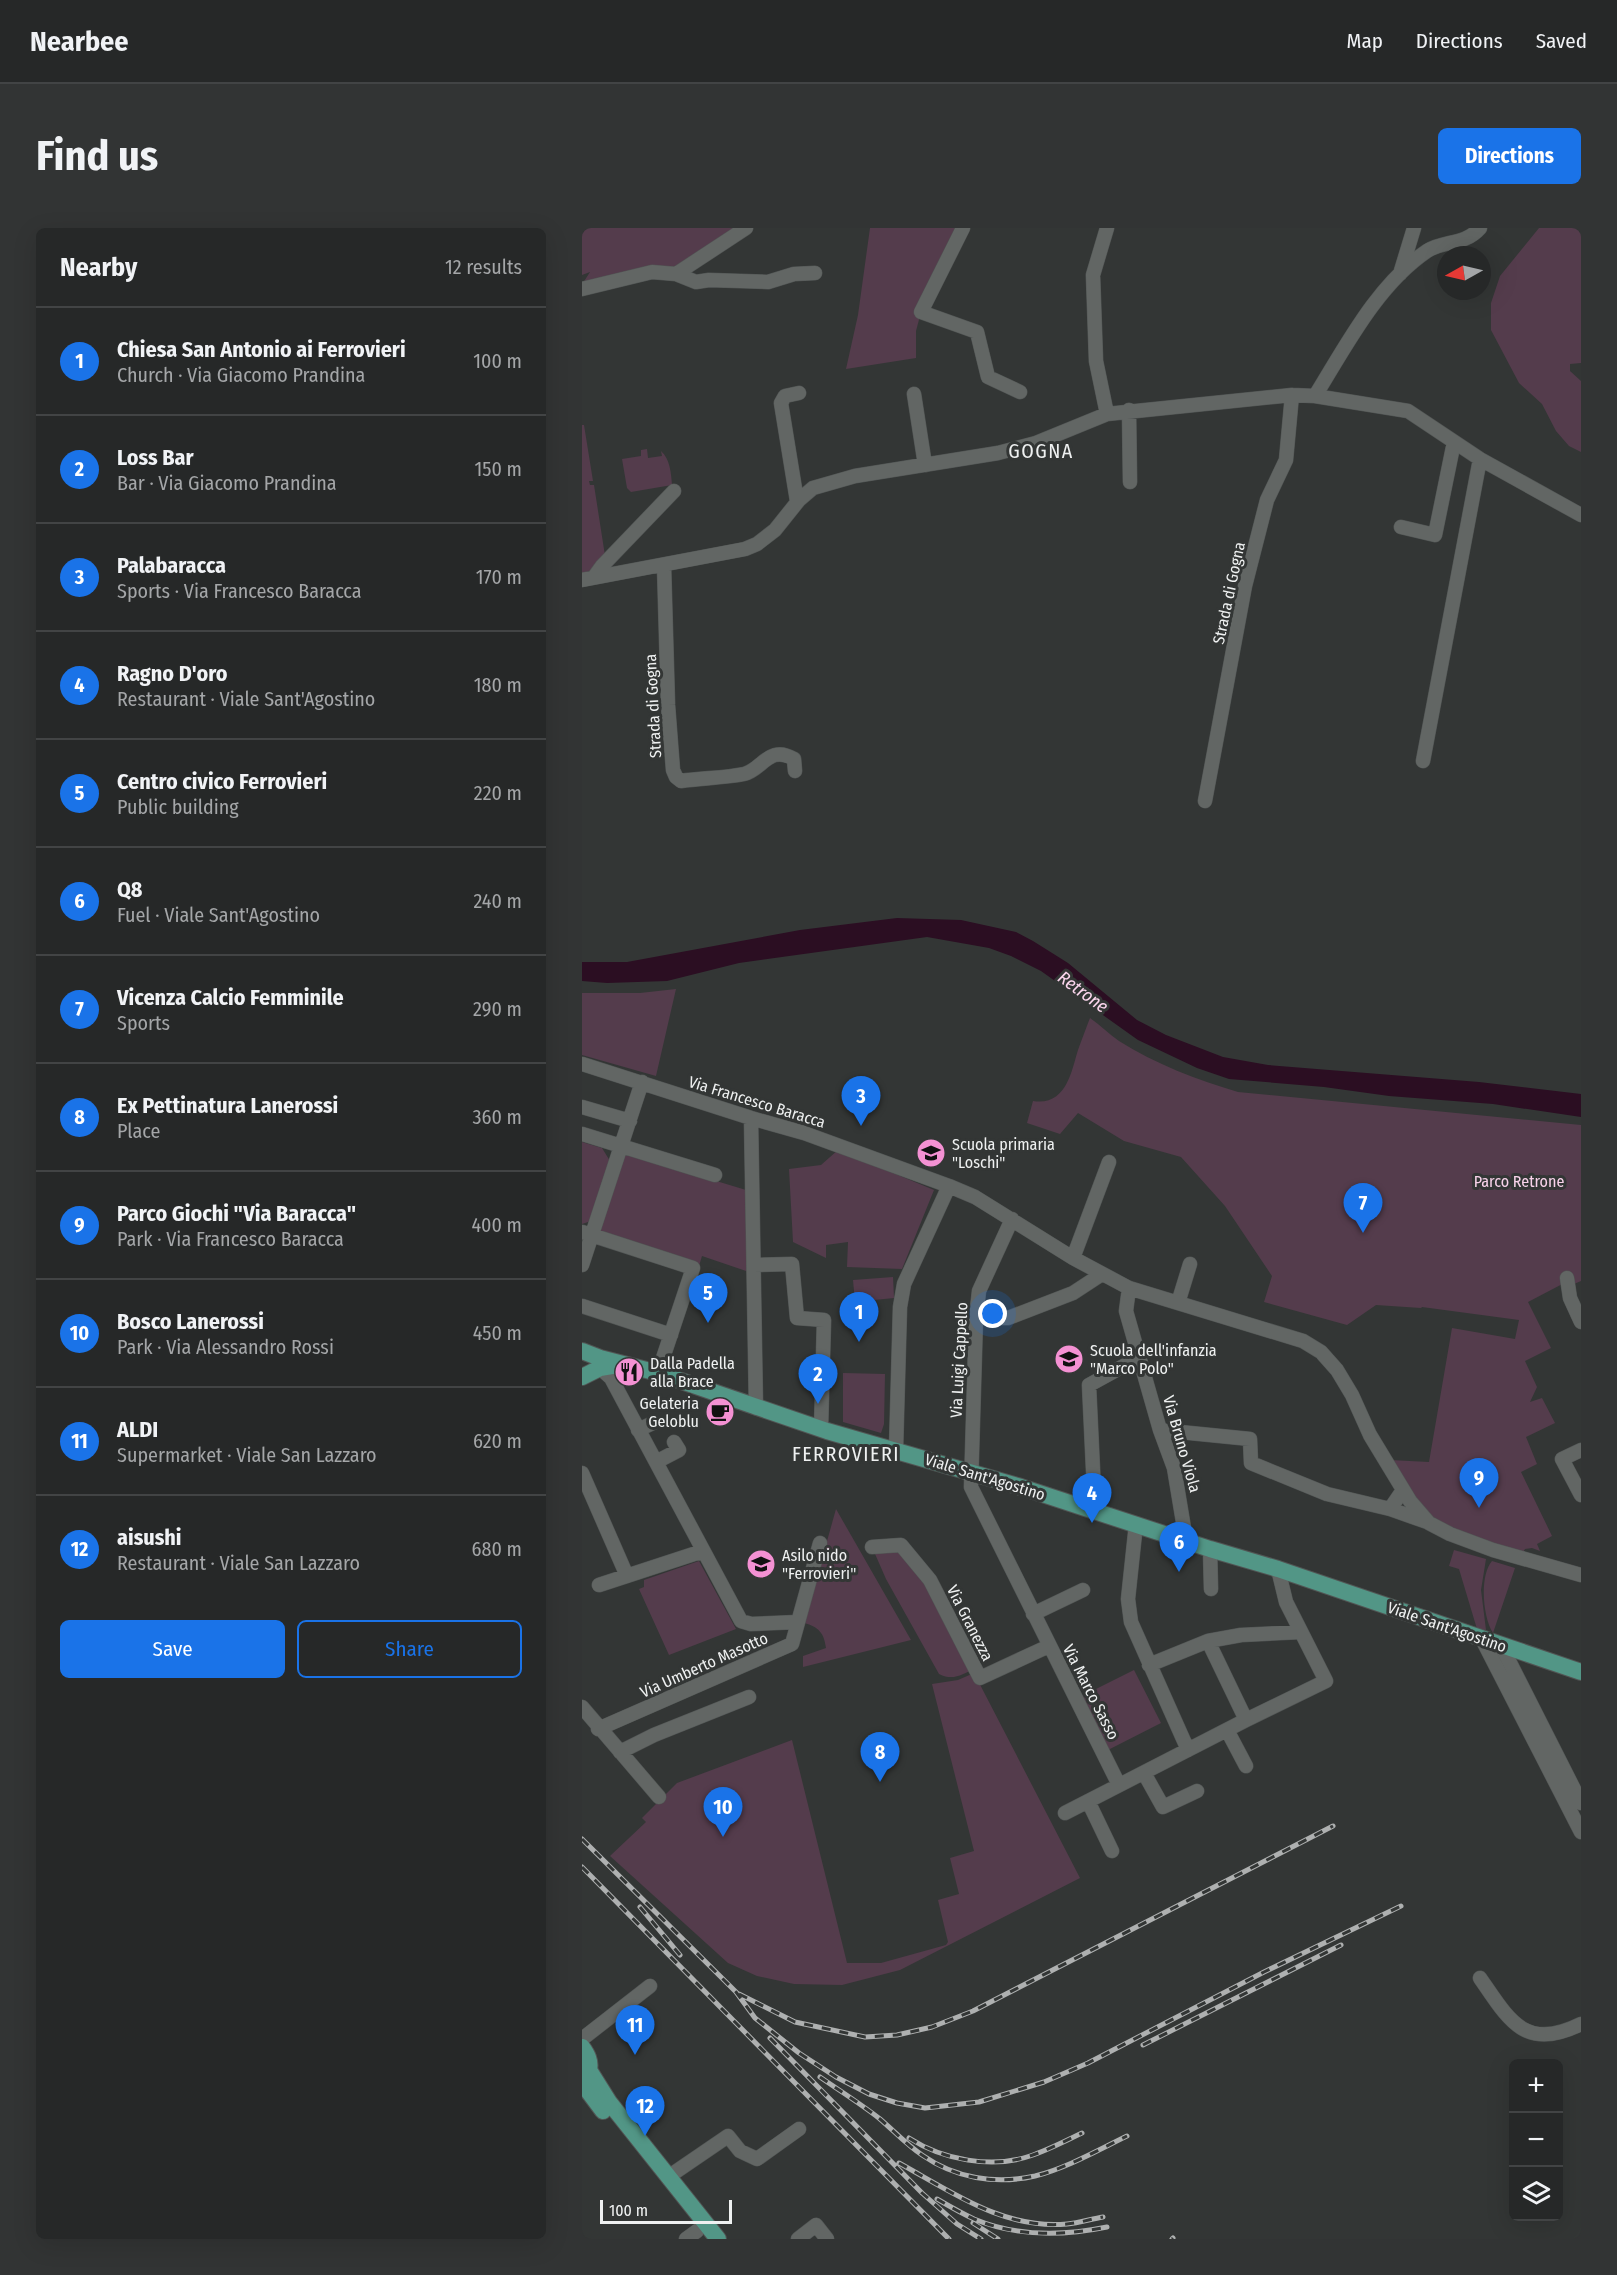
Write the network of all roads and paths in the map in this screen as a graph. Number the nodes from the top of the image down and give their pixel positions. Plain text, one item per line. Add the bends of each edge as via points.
1 (746, 228) edge
2 (963, 228) edge
3 (1107, 228) edge
4 (1414, 228) edge
5 (1480, 228) edge
6 (815, 273) dead end
7 (1400, 273) junction
8 (676, 274) junction
9 (582, 289) edge
10 (1020, 392) dead end
11 (799, 393) dead end
12 (914, 394) dead end
13 (1292, 395) junction
14 (1315, 396) junction
15 (1129, 410) junction
16 (1107, 414) junction
17 (1454, 442) junction
18 (1480, 459) junction
19 (925, 465) junction
20 (1130, 482) dead end
21 (674, 491) dead end
22 (798, 501) junction
23 (1581, 515) edge
24 (1401, 527) dead end
25 (664, 565) junction
26 (588, 578) edge
27 (1423, 762) dead end
28 (795, 771) dead end
29 (1205, 801) dead end
30 (582, 1064) edge
31 (642, 1082) junction
32 (582, 1107) edge
33 (751, 1118) junction
34 (630, 1121) junction
35 (582, 1134) edge
36 (621, 1146) junction
37 (1109, 1162) dead end
38 (715, 1175) dead end
39 (949, 1186) junction
40 (1012, 1219) junction
41 (587, 1233) edge
42 (1072, 1258) junction
43 (582, 1262) edge
44 (1190, 1264) dead end
45 (754, 1265) junction
46 (1102, 1274) junction
47 (1567, 1278) dead end
48 (1129, 1288) junction
49 (1178, 1303) junction
50 (582, 1306) edge
51 (976, 1317) junction
52 (1581, 1322) edge
53 (671, 1335) junction
54 (582, 1351) edge
55 (1140, 1358) junction
56 (600, 1363) junction
57 (658, 1373) junction
58 (582, 1377) edge
59 (756, 1407) junction
60 (655, 1422) dead end
61 (638, 1430) junction
62 (824, 1430) junction
63 (1160, 1430) junction
64 (674, 1442) dead end
65 (896, 1450) junction
66 (1581, 1450) edge
67 (656, 1461) junction
68 (582, 1473) edge
69 (970, 1473) junction
70 (1403, 1490) junction
71 (1581, 1495) edge
72 (1390, 1509) junction
73 (1095, 1512) junction
74 (1429, 1523) junction
75 (1136, 1524) junction
76 (1186, 1540) junction
77 (819, 1544) dead end
78 (872, 1547) dead end
79 (1210, 1549) junction
80 (703, 1551) junction
81 (1278, 1569) junction
82 (1581, 1575) edge
83 (627, 1576) junction
84 (599, 1585) dead end
85 (1211, 1588) dead end
86 (1083, 1590) dead end
87 (1033, 1614) junction
88 (798, 1622) junction
89 (1301, 1632) junction
90 (1482, 1639) junction
91 (1208, 1641) junction
92 (1501, 1645) junction
93 (1049, 1646) junction
94 (1149, 1665) junction
95 (1581, 1672) edge
96 (749, 1697) dead end
97 (582, 1707) edge
98 (1246, 1720) junction
99 (598, 1729) junction
100 (1227, 1730) junction
101 (1188, 1750) junction
102 (620, 1752) junction
103 (1246, 1766) dead end
104 (1144, 1773) junction
105 (1119, 1785) junction
106 (1197, 1791) dead end
107 (659, 1797) dead end
108 (1088, 1801) junction
109 (1581, 1803) edge
110 (1065, 1813) dead end
111 (1581, 1832) edge
112 (1112, 1851) dead end
113 (1480, 1978) dead end
114 (650, 1986) dead end
115 (1581, 2024) edge
116 (584, 2042) edge
117 (584, 2076) edge
118 (800, 2129) dead end
119 (668, 2177) junction
120 (695, 2236) edge
121 (718, 2239) edge
122 (798, 2239) edge
123 (827, 2239) edge

1 - 8 street
2 - 10 street via 921,312 977,332 988,377
3 - 16 street via 1093,275 1096,360
4 - 7 street
5 - 7 street via 1460,242 1429,250
6 - 8 street via 768,282 696,282
7 - 14 street via 1369,312
8 - 9 street via 652,272
11 - 22 street via 784,396 781,403
12 - 19 street
13 - 14 street
13 - 15 street
13 - 29 street, Strada di Gogna via 1286,460 1267,500 1245,585
14 - 17 street via 1408,411
15 - 16 street
15 - 20 street
16 - 19 street via 1035,443
17 - 18 street
17 - 24 street via 1435,535
18 - 23 street
18 - 27 street
19 - 22 street via 855,476 813,488
21 - 26 street
22 - 25 street via 775,530 757,544
25 - 26 street
25 - 28 street, Strada di Gogna via 668,705 676,777 681,781 746,774 768,757 787,755 794,759
30 - 31 street, Via Francesco Baracca
31 - 33 street, Via Francesco Baracca
31 - 34 street
32 - 34 street
33 - 39 street, Via Francesco Baracca via 804,1132
33 - 45 street
34 - 36 street
35 - 36 street
36 - 38 street
36 - 41 street
37 - 42 street
39 - 40 street, Via Francesco Baracca
39 - 65 street via 904,1284
40 - 42 street, Via Francesco Baracca
40 - 51 street, Via Luigi Cappello via 979,1291
41 - 43 street
41 - 53 street via 693,1268
42 - 46 street, Via Francesco Baracca
44 - 49 street
45 - 59 street
45 - 62 street via 792,1264 797,1318 824,1320
46 - 48 street, Via Francesco Baracca
46 - 51 street via 1073,1293 1008,1318
47 - 52 street via 1570,1298
48 - 49 street, Via Francesco Baracca
48 - 55 street, Via Bruno Viola via 1126,1311
49 - 70 street, Via Francesco Baracca via 1303,1341 1320,1352 1337,1370
50 - 53 street
51 - 69 street, Via Luigi Cappello
53 - 57 street
54 - 56 main road
55 - 63 street, Via Bruno Viola
55 - 73 street via 1089,1385
56 - 57 main road, Viale Sant'Agostino
56 - 58 main road
56 - 61 street
57 - 59 main road, Viale Sant'Agostino
59 - 62 main road, Viale Sant'Agostino
60 - 61 street
61 - 67 street
62 - 65 main road, Viale Sant'Agostino
63 - 72 street via 1250,1439 1251,1463 1327,1494
63 - 76 street, Via Bruno Viola via 1174,1468
64 - 67 street via 678,1450
65 - 69 main road, Viale Sant'Agostino
66 - 71 street via 1562,1459
67 - 80 street
68 - 83 street
69 - 73 main road, Viale Sant'Agostino
69 - 87 street, Via Marco Sasso via 971,1487
70 - 72 street
70 - 74 street, Via Francesco Baracca
72 - 74 street
73 - 75 main road, Viale Sant'Agostino
74 - 82 street, Via Francesco Baracca via 1493,1550
75 - 76 main road, Viale Sant'Agostino
75 - 94 street via 1128,1599 1131,1622
76 - 79 main road, Viale Sant'Agostino
77 - 88 street, Via Umberto Masotto
78 - 93 street, Via Granezza via 901,1545 930,1580 980,1678
79 - 81 main road, Viale Sant'Agostino
79 - 85 street
80 - 83 street
80 - 88 street via 741,1622
81 - 89 street via 1286,1602
81 - 90 main road, Viale Sant'Agostino
83 - 84 street
86 - 87 street
87 - 93 street, Via Marco Sasso
88 - 99 street, Via Umberto Masotto via 792,1644
89 - 91 street
89 - 98 street via 1326,1681
90 - 92 main road, Viale Sant'Agostino
90 - 111 street
91 - 94 street
91 - 98 street
92 - 95 main road, Viale Sant'Agostino
92 - 109 street
93 - 105 street, Via Marco Sasso
94 - 101 street
96 - 102 street
97 - 99 street
98 - 100 street
99 - 102 street
100 - 101 street
100 - 103 street
101 - 104 street
102 - 107 street
104 - 105 street
104 - 106 street via 1163,1807
105 - 108 street
108 - 110 street
108 - 112 street
113 - 115 street via 1505,2014 1523,2030 1551,2035
114 - 116 street
116 - 117 main road via 588,2057
117 - 119 main road
117 - 120 main road
118 - 119 street via 757,2159 740,2151 728,2136
119 - 121 main road
122 - 123 street via 816,2225

